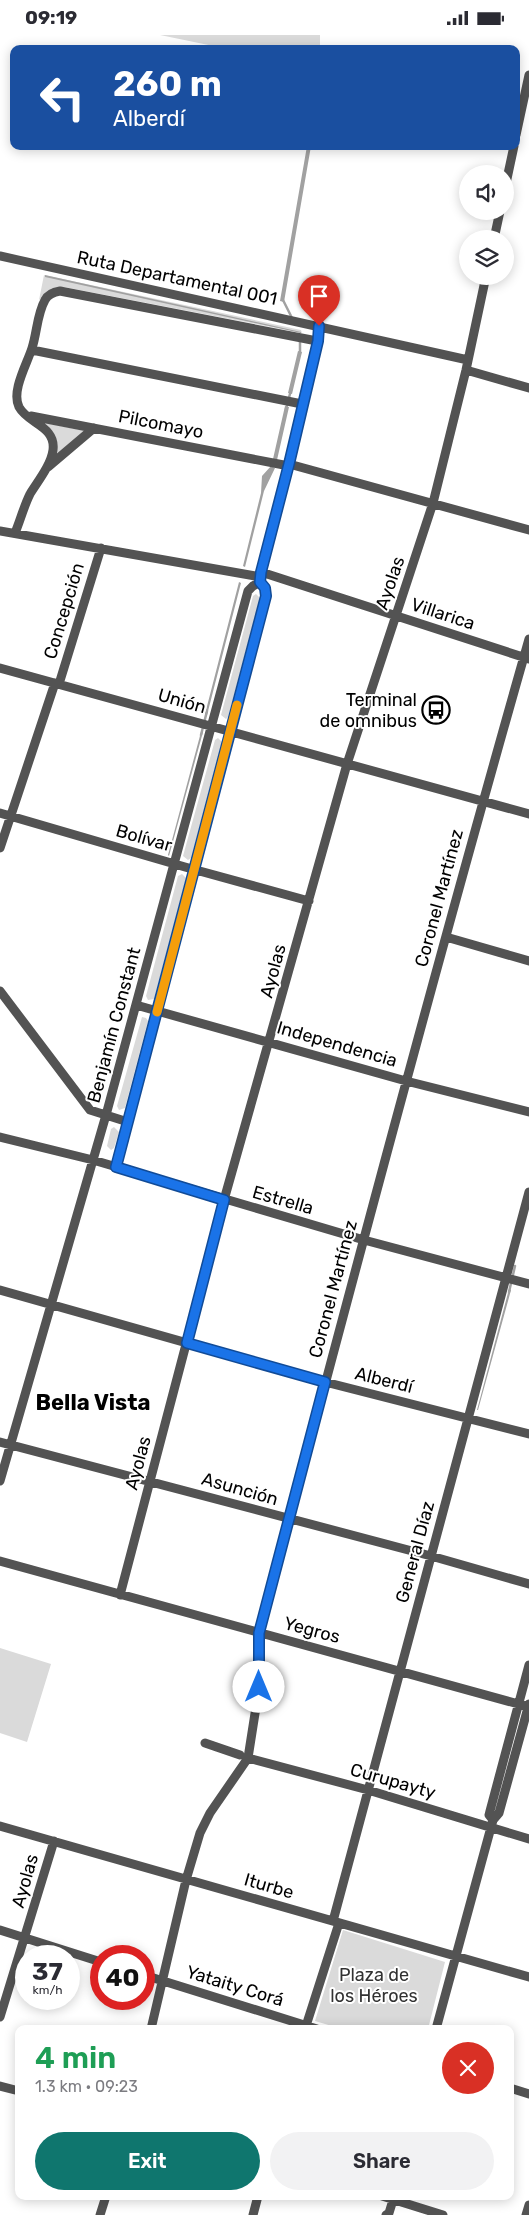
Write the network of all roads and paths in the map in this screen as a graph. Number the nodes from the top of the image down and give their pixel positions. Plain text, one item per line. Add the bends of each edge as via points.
1 (529, 75) edge
2 (520, 117) edge
3 (513, 150) edge
4 (510, 165) edge
5 (0, 256) edge
6 (484, 285) edge
7 (319, 326) junction
8 (318, 341) junction
9 (32, 350) junction
10 (468, 360) junction
11 (466, 370) junction
12 (529, 388) edge
13 (302, 404) junction
14 (28, 416) junction
15 (94, 428) junction
16 (289, 465) junction
17 (44, 470) junction
18 (433, 503) junction
19 (529, 530) edge
20 (0, 531) edge
21 (15, 533) junction
22 (101, 549) junction
23 (261, 577) junction
24 (396, 616) junction
25 (529, 639) edge
26 (526, 658) edge
27 (0, 668) edge
28 (57, 683) junction
29 (206, 725) junction
30 (230, 731) junction
31 (347, 764) junction
32 (482, 802) junction
33 (0, 813) edge
34 (529, 814) edge
35 (11, 816) junction
36 (0, 848) edge
37 (174, 864) junction
38 (194, 870) junction
39 (309, 901) junction
40 (446, 937) junction
41 (529, 961) edge
42 (0, 991) edge
43 (136, 1005) junction
44 (157, 1011) junction
45 (270, 1041) junction
46 (406, 1081) junction
47 (529, 1112) edge
48 (106, 1115) junction
49 (128, 1121) junction
50 (0, 1137) edge
51 (93, 1160) junction
52 (116, 1167) junction
53 (529, 1192) edge
54 (224, 1200) junction
55 (364, 1239) junction
56 (511, 1279) junction
57 (529, 1284) edge
58 (0, 1290) edge
59 (50, 1304) junction
60 (187, 1343) junction
61 (325, 1382) junction
62 (469, 1419) junction
63 (529, 1434) edge
64 (0, 1442) edge
65 (10, 1444) junction
66 (0, 1481) edge
67 (150, 1481) junction
68 (289, 1520) junction
69 (431, 1556) junction
70 (0, 1561) edge
71 (529, 1584) edge
72 (120, 1595) junction
73 (259, 1633) junction
74 (529, 1665) edge
75 (400, 1671) junction
76 (518, 1705) junction
77 (529, 1706) edge
78 (205, 1743) dead end
79 (244, 1756) junction
80 (368, 1790) junction
81 (492, 1824) junction
82 (0, 1826) edge
83 (529, 1839) edge
84 (54, 1841) junction
85 (186, 1880) junction
86 (336, 1922) junction
87 (0, 1930) edge
88 (26, 1938) junction
89 (456, 1956) junction
90 (90, 1958) edge
91 (529, 1977) edge
92 (155, 1978) edge
93 (163, 1981) junction
94 (0, 2017) edge
95 (152, 2025) edge
96 (299, 2025) edge
97 (306, 2025) edge
98 (437, 2025) edge
99 (0, 2086) edge
100 (514, 2089) edge
101 (15, 2090) edge
102 (529, 2094) edge
103 (105, 2200) edge
104 (257, 2200) edge
105 (388, 2200) edge
106 (394, 2200) edge
107 (529, 2205) edge
108 (389, 2214) edge
109 (100, 2215) edge
110 (253, 2215) edge
111 (443, 2215) edge
112 (526, 2215) edge

1 - 2 street
3 - 4 street
5 - 7 street, Ruta Departamental 001
6 - 10 street
7 - 8 street, Benjamín Constant
7 - 10 street, Ruta Departamental 001
8 - 9 street via 60,291 52,292 45,299
8 - 13 street, Benjamín Constant
9 - 13 street
9 - 14 street via 21,375 18,394 20,409
10 - 11 street, Ayolas
11 - 12 street
11 - 18 street, Ayolas
13 - 16 street, Benjamín Constant
14 - 15 street, Pilcomayo
14 - 17 street via 52,439 52,458
15 - 16 street, Pilcomayo
15 - 17 street
16 - 18 street, Pilcomayo
16 - 23 street, Benjamín Constant
17 - 21 street via 29,496
18 - 19 street, Pilcomayo
18 - 24 street, Ayolas
20 - 21 street, Villarica
21 - 22 street, Villarica
22 - 23 street, Villarica
22 - 28 street, Concepción
23 - 24 street, Villarica
23 - 29 street, Benjamín Constant via 248,591
23 - 30 street, Benjamín Constant via 266,596
24 - 26 street, Villarica
24 - 31 street, Ayolas
25 - 26 street, Coronel Martínez
26 - 32 street, Coronel Martínez
27 - 28 street, Unión
28 - 29 street, Unión
28 - 35 street, Concepción
29 - 30 street, Unión
29 - 37 street, Benjamín Constant
30 - 31 street, Unión
30 - 38 street, Benjamín Constant
31 - 32 street, Unión
31 - 39 street, Ayolas
32 - 34 street, Unión
32 - 40 street, Coronel Martínez
33 - 35 street, Bolívar
35 - 36 street, Concepción
35 - 37 street, Bolívar
37 - 38 street, Bolívar
37 - 43 street, Benjamín Constant
38 - 39 street, Bolívar
38 - 44 street, Benjamín Constant
39 - 45 street, Ayolas
40 - 41 street
40 - 46 street, Coronel Martínez
42 - 48 street via 90,1110
43 - 44 street, Independencia
43 - 48 street, Benjamín Constant
44 - 45 street, Independencia
44 - 49 street, Benjamín Constant
45 - 46 street, Independencia
45 - 54 street, Ayolas
46 - 47 street, Independencia
46 - 55 street, Coronel Martínez
48 - 49 street
48 - 51 street, Benjamín Constant
49 - 52 street, Benjamín Constant
50 - 51 street, Estrella
51 - 52 street, Estrella
51 - 59 street, Benjamín Constant
52 - 54 street, Estrella
53 - 56 street, General Díaz
54 - 55 street, Estrella
54 - 60 street, Ayolas
55 - 56 street, Estrella
55 - 61 street, Coronel Martínez
56 - 57 street, Estrella
56 - 62 street, General Díaz
58 - 59 street, Alberdí
59 - 60 street, Alberdí
59 - 65 street, Benjamín Constant
60 - 61 street, Alberdí
60 - 67 street, Ayolas
61 - 62 street, Alberdí
61 - 68 street, Coronel Martínez
62 - 63 street, Alberdí
62 - 69 street, General Díaz
64 - 65 street, Asunción
65 - 66 street, Benjamín Constant
65 - 67 street, Asunción
67 - 68 street, Asunción
67 - 72 street, Ayolas
68 - 69 street, Asunción
68 - 73 street, Coronel Martínez
69 - 71 street, Asunción
69 - 75 street, General Díaz
70 - 72 street, Yegros
72 - 73 street, Yegros
73 - 75 street, Yegros
73 - 79 street, Coronel Martínez via 259,1687
74 - 76 street
75 - 76 street, Yegros
75 - 80 street, General Díaz
76 - 77 street, Yegros
76 - 81 street via 489,1815
77 - 81 street via 499,1813
78 - 79 street, Curupayty
79 - 80 street, Curupayty
79 - 85 street, Coronel Martínez via 205,1823
80 - 81 street, Curupayty
80 - 86 street, General Díaz
81 - 83 street, Curupayty
81 - 89 street
82 - 84 street, Iturbe
84 - 85 street, Iturbe
84 - 88 street, Ayolas
85 - 86 street, Iturbe
85 - 93 street, Coronel Martínez
86 - 89 street, Iturbe
86 - 97 street, General Díaz
87 - 88 street
88 - 90 street
88 - 94 street, Ayolas
89 - 91 street, Iturbe
89 - 98 street
92 - 93 street, Yataity Corá
93 - 95 street, Coronel Martínez
93 - 96 street, Yataity Corá
99 - 101 street
100 - 102 street
103 - 109 street
104 - 110 street
105 - 108 street
106 - 111 street
107 - 112 street

